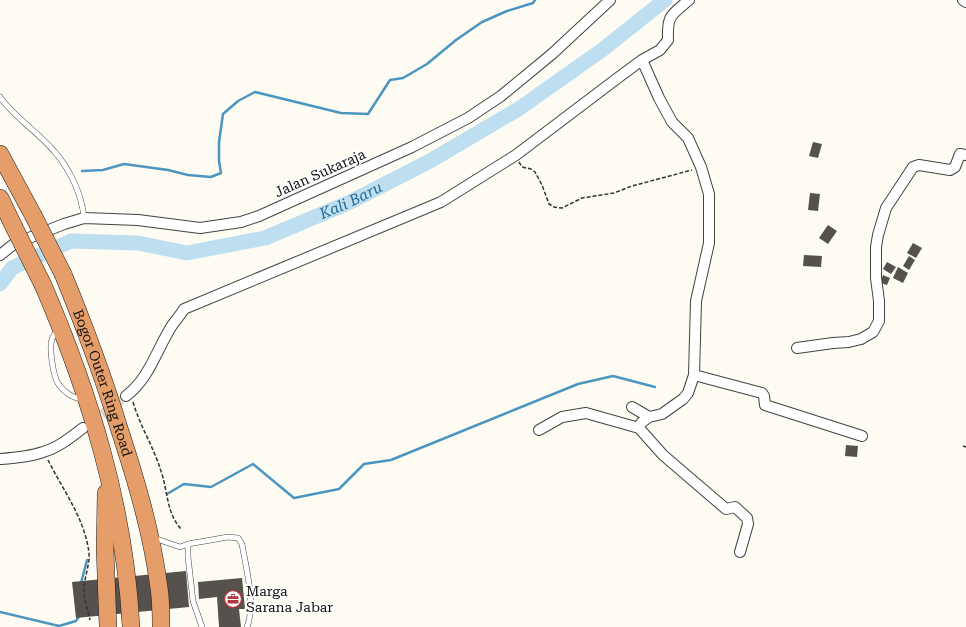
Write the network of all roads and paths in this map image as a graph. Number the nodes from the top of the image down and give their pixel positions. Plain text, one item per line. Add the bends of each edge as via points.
1 (610, 0) edge
2 (690, 0) edge
3 (963, 0) edge
4 (966, 2) edge
5 (642, 60) junction
6 (0, 97) edge
7 (0, 154) edge
8 (516, 155) junction
9 (966, 155) edge
10 (701, 167) junction
11 (0, 198) edge
12 (84, 218) junction
13 (0, 255) edge
14 (61, 326) junction
15 (797, 348) dead end
16 (694, 375) junction
17 (128, 394) joint
18 (88, 400) junction
19 (632, 407) dead end
20 (649, 417) junction
21 (83, 428) tunnel mouth
22 (639, 428) junction
23 (539, 430) dead end
24 (862, 436) dead end
25 (963, 446) dead end
26 (966, 447) edge
27 (44, 452) junction
28 (0, 459) edge
29 (107, 471) junction
30 (181, 529) dead end
31 (150, 537) junction
32 (188, 544) junction
33 (740, 552) dead end
34 (90, 620) dead end
35 (108, 627) edge
36 (131, 627) edge
37 (162, 627) edge
38 (202, 627) edge
39 (247, 627) edge

1 - 12 street, Jalan Sukaraja via 552,54 501,96 468,118 412,147 258,216 241,222 200,228 138,220
2 - 5 street via 671,16 668,40 660,50
3 - 4 street
5 - 8 street
5 - 10 street via 668,116 688,138
6 - 12 lane via 55,152 71,176 83,204
7 - 31 highway, Bogor Outer Ring Road, bridge via 63,274 84,324 136,480
8 - 10 path via 522,167 534,172 549,204 562,208 582,198 614,193
8 - 17 street via 441,202 184,309 142,380
9 - 15 street via 960,154 955,167 950,170 919,165 913,167 886,208 876,247 879,321 873,332 849,342
10 - 16 street via 709,194 709,243 696,301
11 - 14 highway, Bogor Outer Ring Road, bridge
12 - 13 street, Jalan Sukaraja via 14,244
14 - 18 highway, Bogor Outer Ring Road
14 - 18 lane via 52,338 51,347 58,384 68,394
16 - 20 street via 688,393 683,399 662,414
16 - 24 street via 762,393 764,405
17 - 30 path via 161,471 172,517
18 - 29 highway, Bogor Outer Ring Road
19 - 20 street
20 - 22 street
21 - 27 street
22 - 23 street via 586,413 562,417
22 - 33 street via 663,455 726,509 735,507 747,518 748,524
25 - 26 path
27 - 28 street
27 - 34 path via 77,512 86,536 89,555 84,592
29 - 35 highway via 105,549
29 - 36 highway, Bogor Outer Ring Road via 121,531
31 - 32 lane via 180,547
31 - 37 highway, Bogor Outer Ring Road via 159,588
32 - 38 lane via 193,601
32 - 39 lane via 228,537 238,538 242,544 251,606

